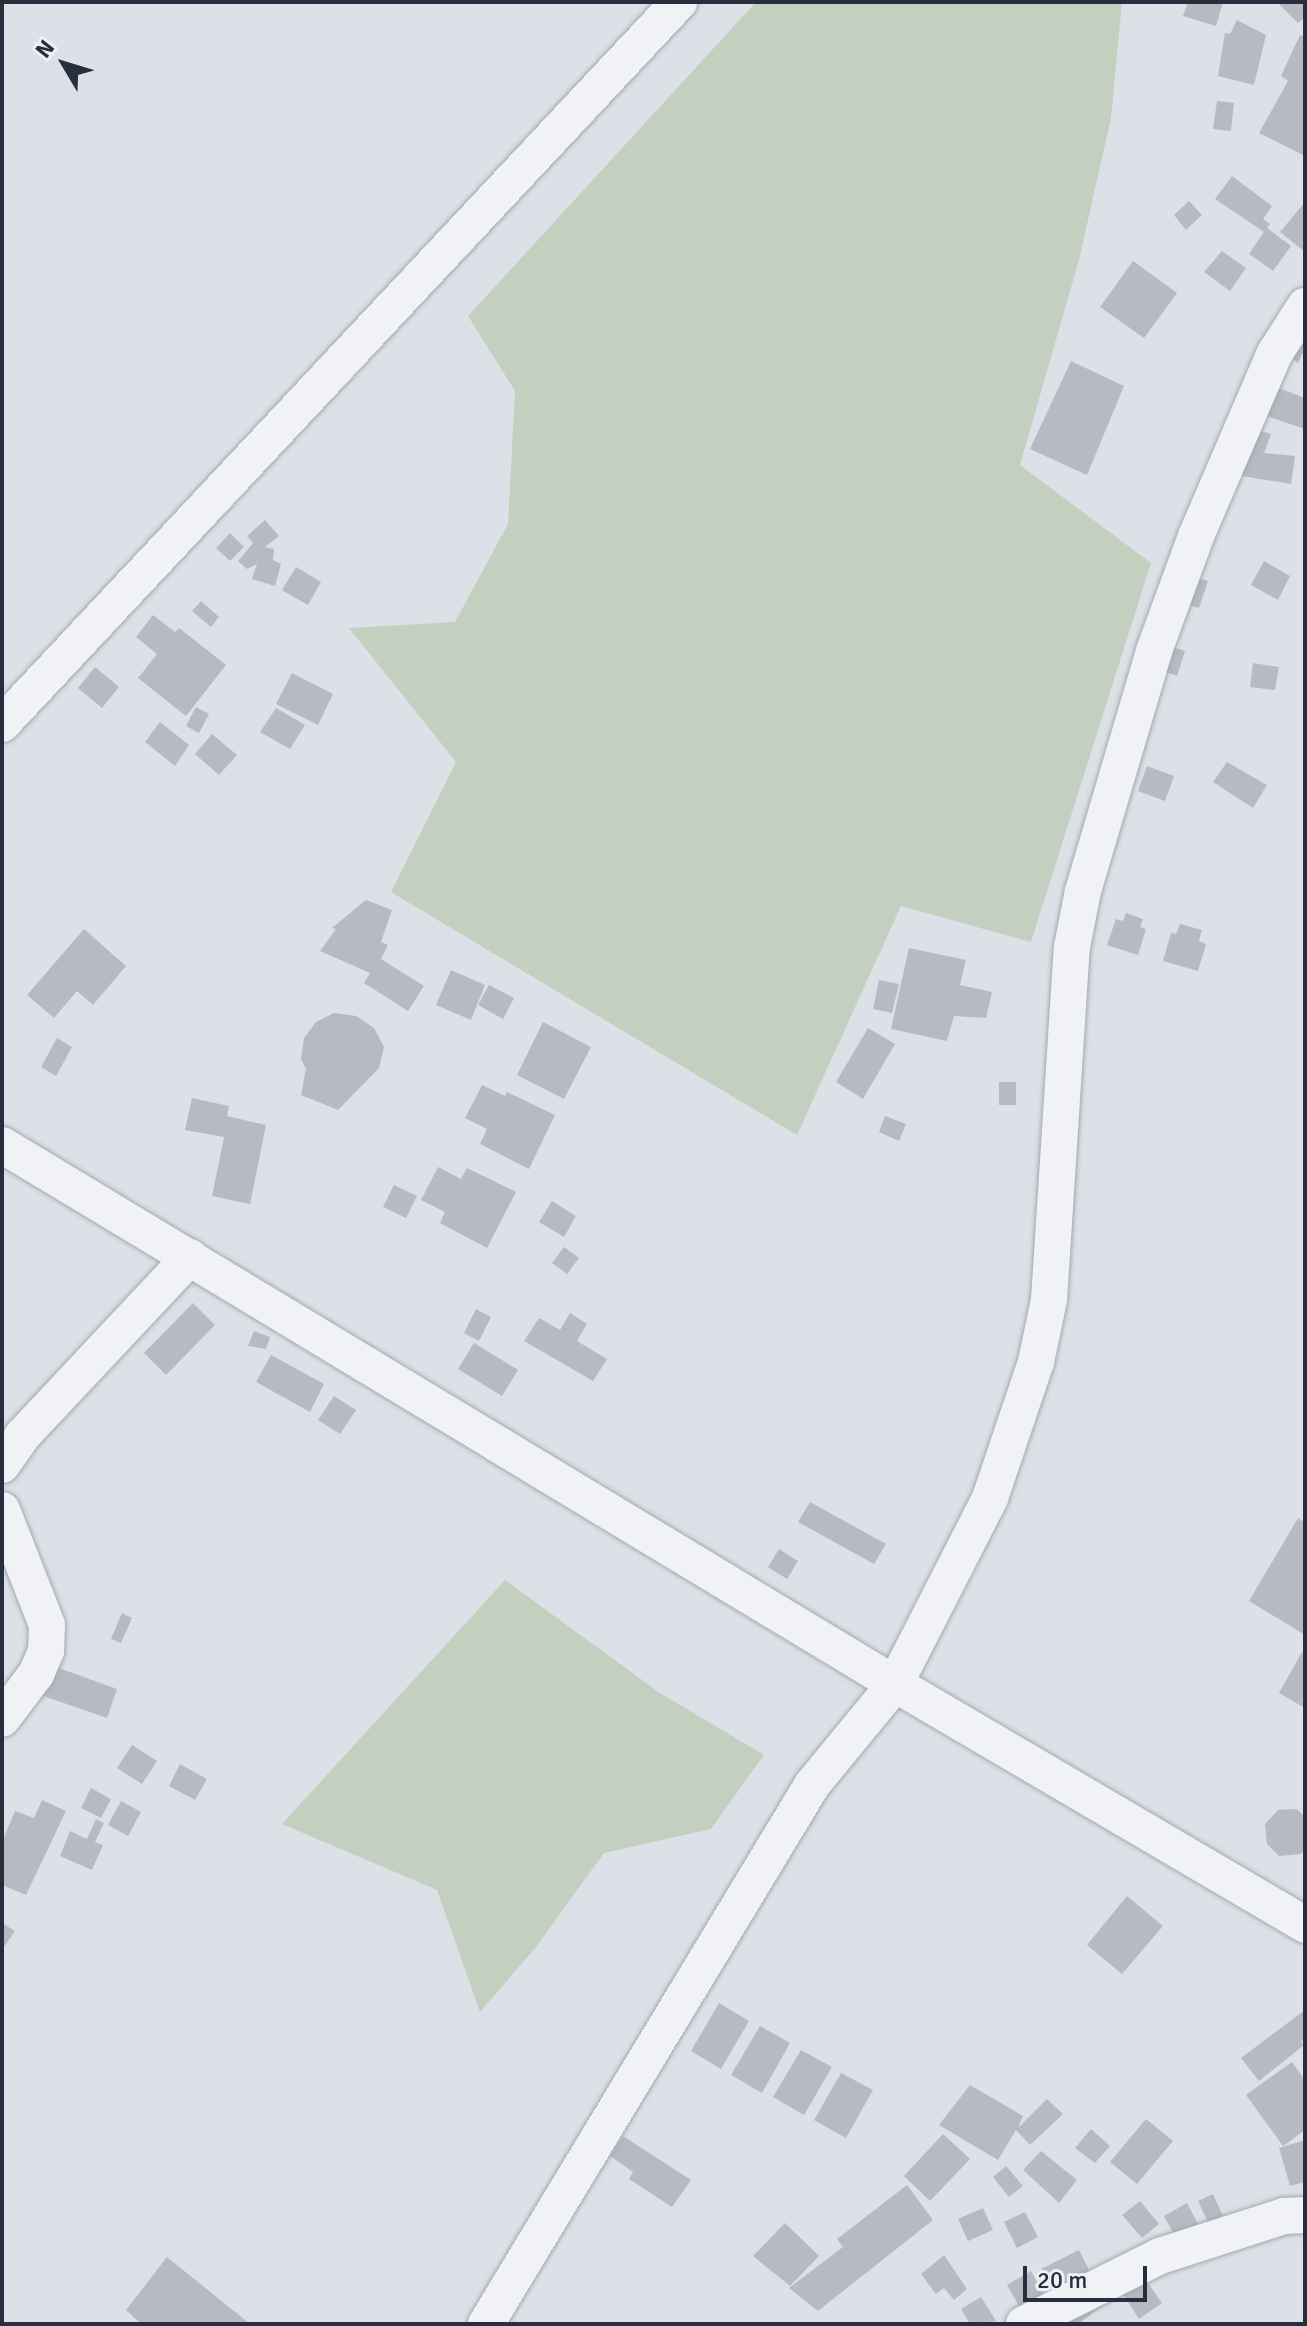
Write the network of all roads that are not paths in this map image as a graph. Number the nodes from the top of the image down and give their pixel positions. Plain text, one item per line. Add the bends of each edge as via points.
1 (679, 2) edge
2 (1305, 306) edge
3 (2, 724) edge
4 (2, 1145) edge
5 (190, 1257) junction
6 (2, 1465) edge
7 (2, 1510) edge
8 (895, 1684) junction
9 (2, 1719) edge
10 (1305, 1925) edge
11 (1305, 2215) edge
12 (486, 2324) edge
13 (1024, 2324) edge

1 - 3 street
2 - 8 street via 1275,353 1196,536 1150,666 1083,891 1072,947 1049,1300 1036,1362 990,1498
4 - 5 street
5 - 6 street via 23,1435
5 - 8 street
7 - 9 street via 47,1625 46,1651 36,1674
8 - 10 street
8 - 12 street via 812,1785
11 - 13 street via 1284,2216 1160,2256

